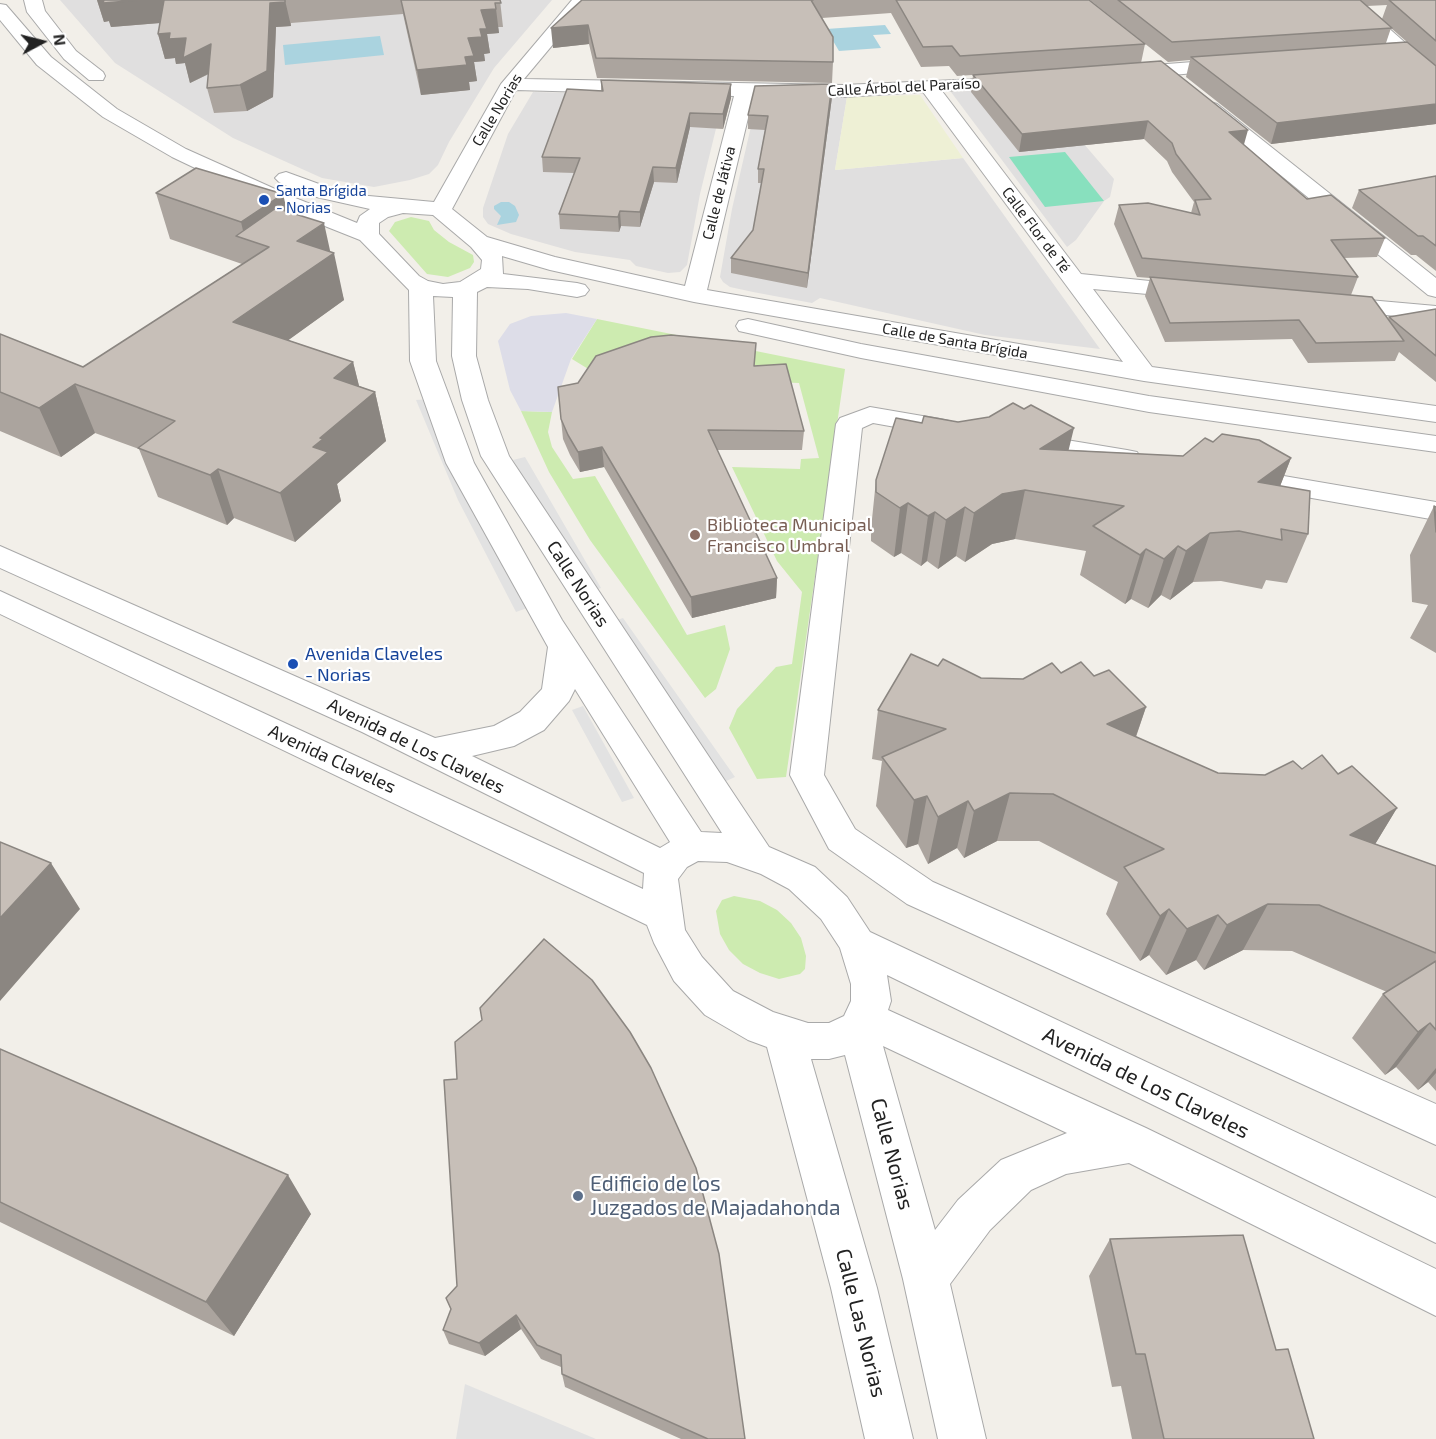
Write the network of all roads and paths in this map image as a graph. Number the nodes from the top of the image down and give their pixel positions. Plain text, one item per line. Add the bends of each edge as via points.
1 (33, 0) edge
2 (581, 0) edge
3 (1338, 0) edge
4 (0, 9) edge
5 (1386, 12) dead end
6 (1361, 13) junction
7 (1137, 49) edge
8 (1404, 53) junction
9 (1382, 55) edge
10 (1255, 64) edge
11 (1164, 70) junction
12 (1105, 74) edge
13 (1035, 80) edge
14 (1436, 80) edge
15 (107, 84) dead end
16 (510, 84) junction
17 (929, 87) junction
18 (745, 91) junction
19 (125, 99) dead end
20 (223, 152) dead end
21 (267, 170) dead end
22 (403, 206) junction
23 (440, 210) junction
24 (368, 235) junction
25 (479, 243) junction
26 (1074, 280) junction
27 (475, 284) junction
28 (421, 287) junction
29 (1436, 290) edge
30 (1214, 293) edge
31 (694, 295) junction
32 (1307, 302) edge
33 (1436, 313) edge
34 (1144, 373) junction
35 (1436, 414) edge
36 (964, 431) edge
37 (999, 437) edge
38 (1436, 444) edge
39 (1153, 463) edge
40 (1212, 473) edge
41 (1436, 511) edge
42 (0, 556) edge
43 (0, 601) edge
44 (564, 646) junction
45 (432, 752) junction
46 (756, 856) junction
47 (678, 857) junction
48 (664, 916) junction
49 (857, 944) junction
50 (862, 1024) junction
51 (784, 1034) junction
52 (1436, 1125) edge
53 (1131, 1142) junction
54 (1436, 1221) edge
55 (926, 1279) junction
56 (1436, 1293) edge
57 (889, 1439) edge
58 (962, 1439) edge

1 - 15 street via 36,12 70,55
2 - 16 street, Calle Norias
3 - 6 street
4 - 24 street via 44,61 110,113 179,153
5 - 6 street
6 - 8 street
7 - 11 street
8 - 9 street
8 - 14 street
10 - 11 street
11 - 12 street
11 - 29 street
13 - 17 street, Calle Árbol del Paraíso
16 - 18 street, Calle Árbol del Paraíso
16 - 23 street, Calle Norias
17 - 18 street, Calle Árbol del Paraíso
17 - 26 street, Calle Flor de Té
18 - 31 street, Calle de Játiva
19 - 20 street
21 - 22 street via 310,189 357,201
22 - 23 street
22 - 24 street via 380,212 368,221
23 - 25 street, Calle Norias
24 - 28 street
25 - 27 street, Calle Norias via 493,259 493,271
25 - 31 street, Calle de Santa Brígida via 550,264
26 - 30 street
26 - 34 street, Calle Flor de Té
27 - 28 street, Calle de Santa Brígida via 443,291
27 - 38 street, Calle de Santa Brígida via 528,282 861,351 1149,404
27 - 46 street, Calle Norias via 464,356 495,456
28 - 44 street via 423,361 460,464
31 - 34 street, Calle de Santa Brígida
32 - 33 street
34 - 35 street, Calle de Santa Brígida
36 - 52 street via 870,415 849,424 807,776 842,839 920,892
37 - 39 street
40 - 41 street
42 - 45 street, Avenida de Los Claveles
43 - 48 street, Avenida Claveles
44 - 45 street via 558,693 532,721 502,737
44 - 47 street via 666,804
45 - 47 street, Avenida de Los Claveles
46 - 47 street via 728,848
46 - 49 street via 801,878 834,908
47 - 48 street via 660,879
48 - 51 street via 667,932 688,969 719,1003 762,1027
49 - 50 street via 870,984 871,1001
49 - 54 street, Avenida de Los Claveles
50 - 51 street via 845,1037 829,1041 808,1041
50 - 53 street
50 - 55 street, Calle Norias
51 - 57 street, Calle Las Norias via 854,1288
53 - 55 street via 1063,1154 1016,1175 974,1215
53 - 56 street
55 - 58 street, Calle Norias

